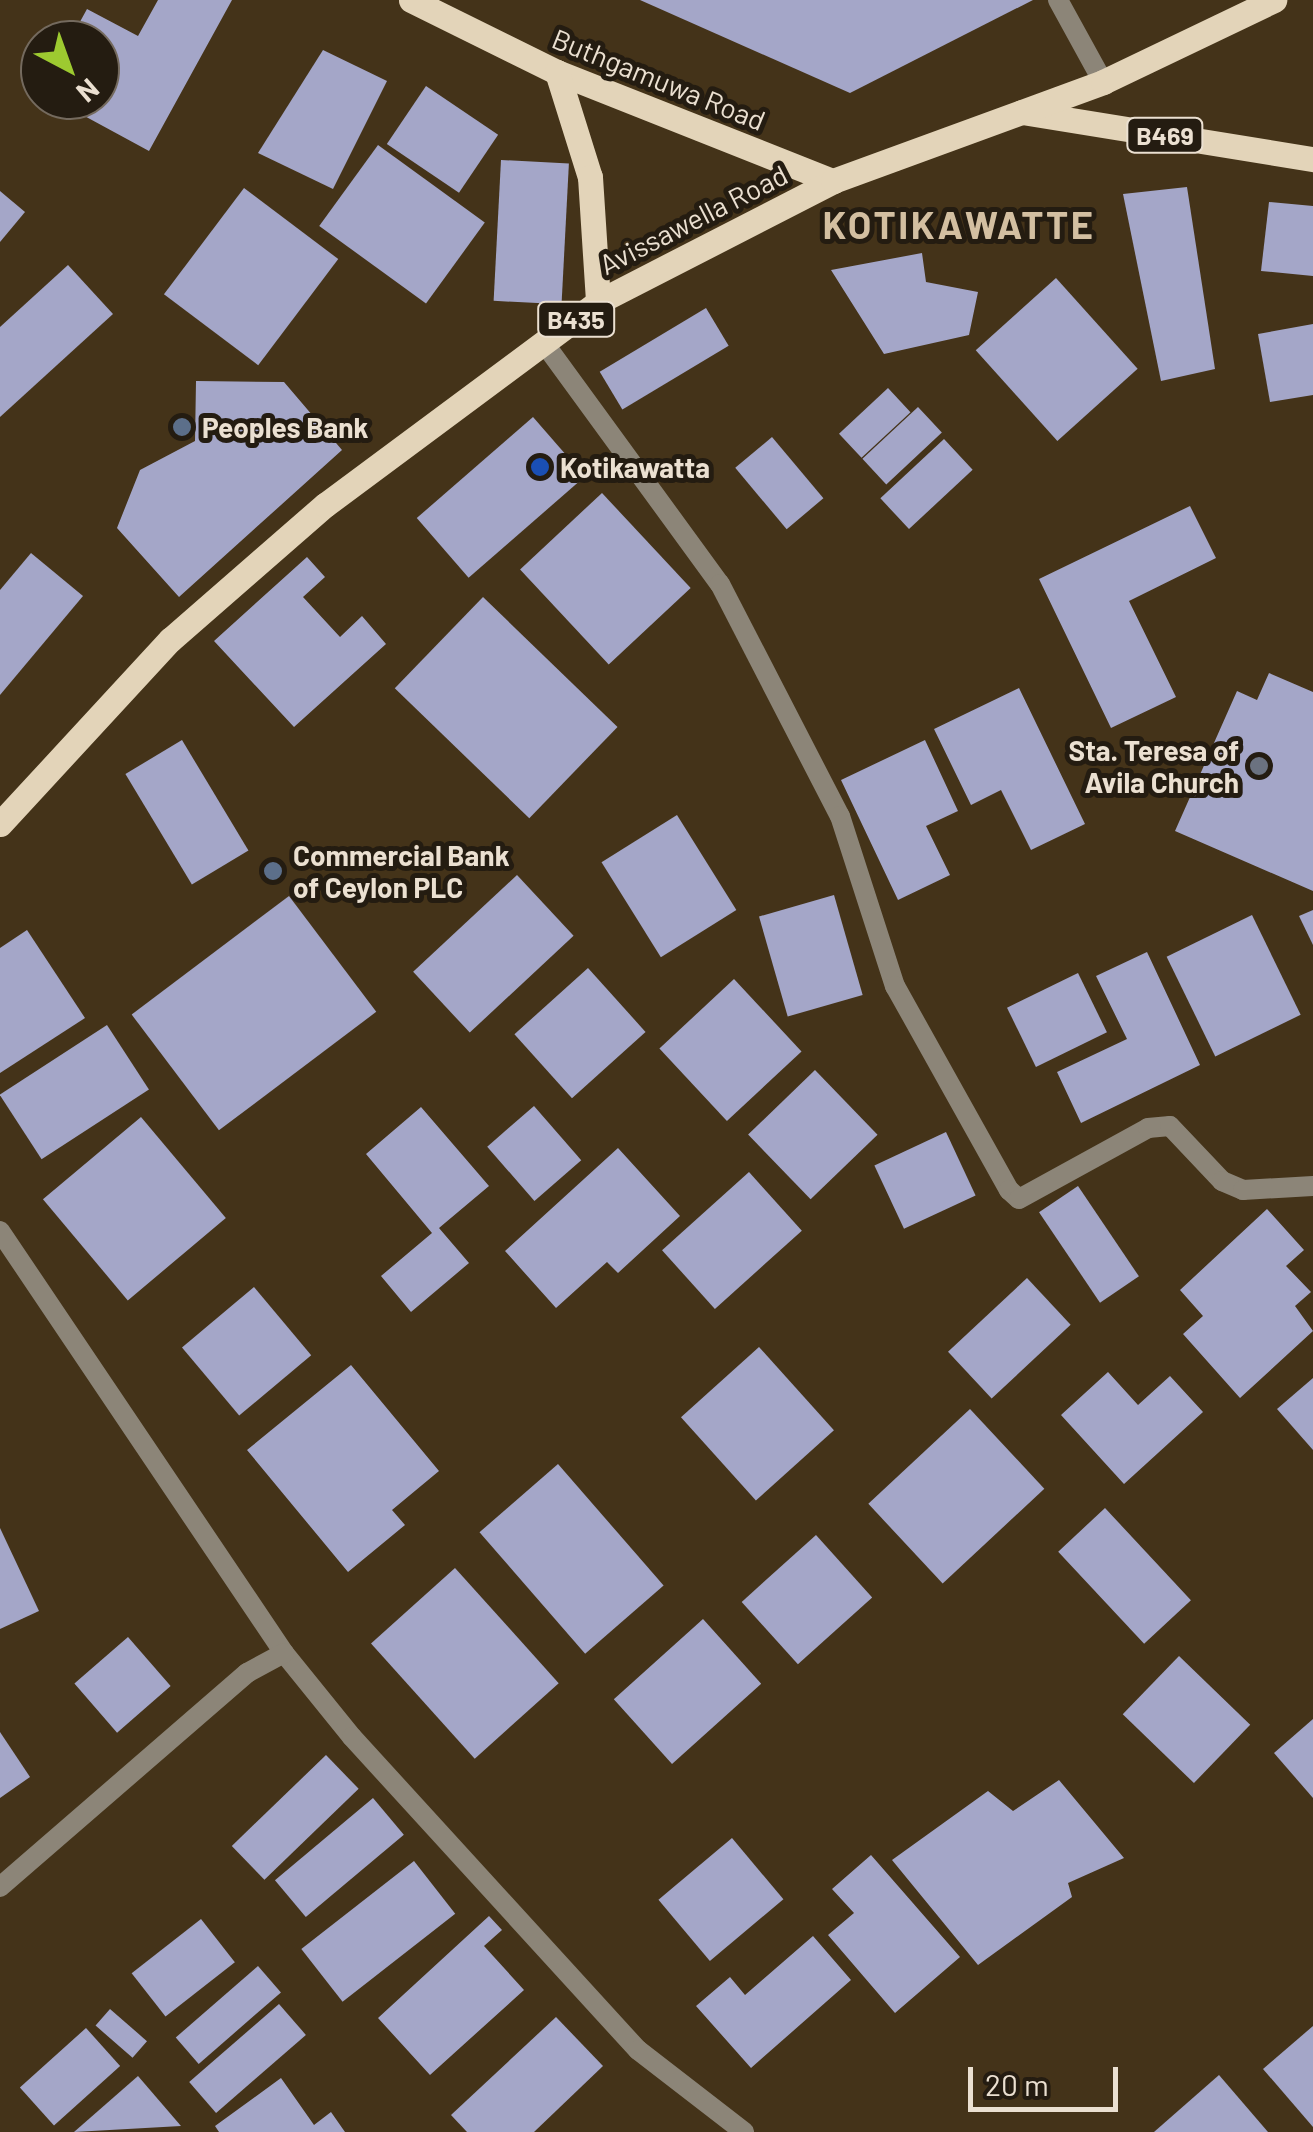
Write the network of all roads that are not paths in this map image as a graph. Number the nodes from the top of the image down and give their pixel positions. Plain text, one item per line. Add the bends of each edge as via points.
1 (411, 0) edge
2 (1058, 0) edge
3 (1274, 0) edge
4 (557, 72) junction
5 (1103, 82) junction
6 (1017, 112) junction
7 (1313, 159) edge
8 (834, 181) junction
9 (598, 302) junction
10 (544, 343) junction
11 (0, 824) edge
12 (1313, 1186) edge
13 (0, 1231) edge
14 (284, 1653) junction
15 (0, 1887) edge
16 (744, 2132) edge

1 - 4 main road, Buthgamuwa Road
2 - 5 street
3 - 5 main road, Avissawella Road / B435
4 - 8 main road, Buthgamuwa Road
4 - 9 main road via 590,177
5 - 6 main road, Avissawella Road / B435
6 - 7 main road, B469
6 - 8 main road, Avissawella Road / B435
8 - 9 main road, Avissawella Road / B435
9 - 10 main road, Avissawella Road / B435
10 - 11 main road, Avissawella Road / B435 via 325,505 170,640
10 - 12 street via 720,584 840,816 895,986 1010,1190 1020,1199 1148,1128 1170,1126 1222,1181 1243,1190
13 - 14 street
14 - 15 street via 247,1673
14 - 16 street via 526,1933 638,2050

